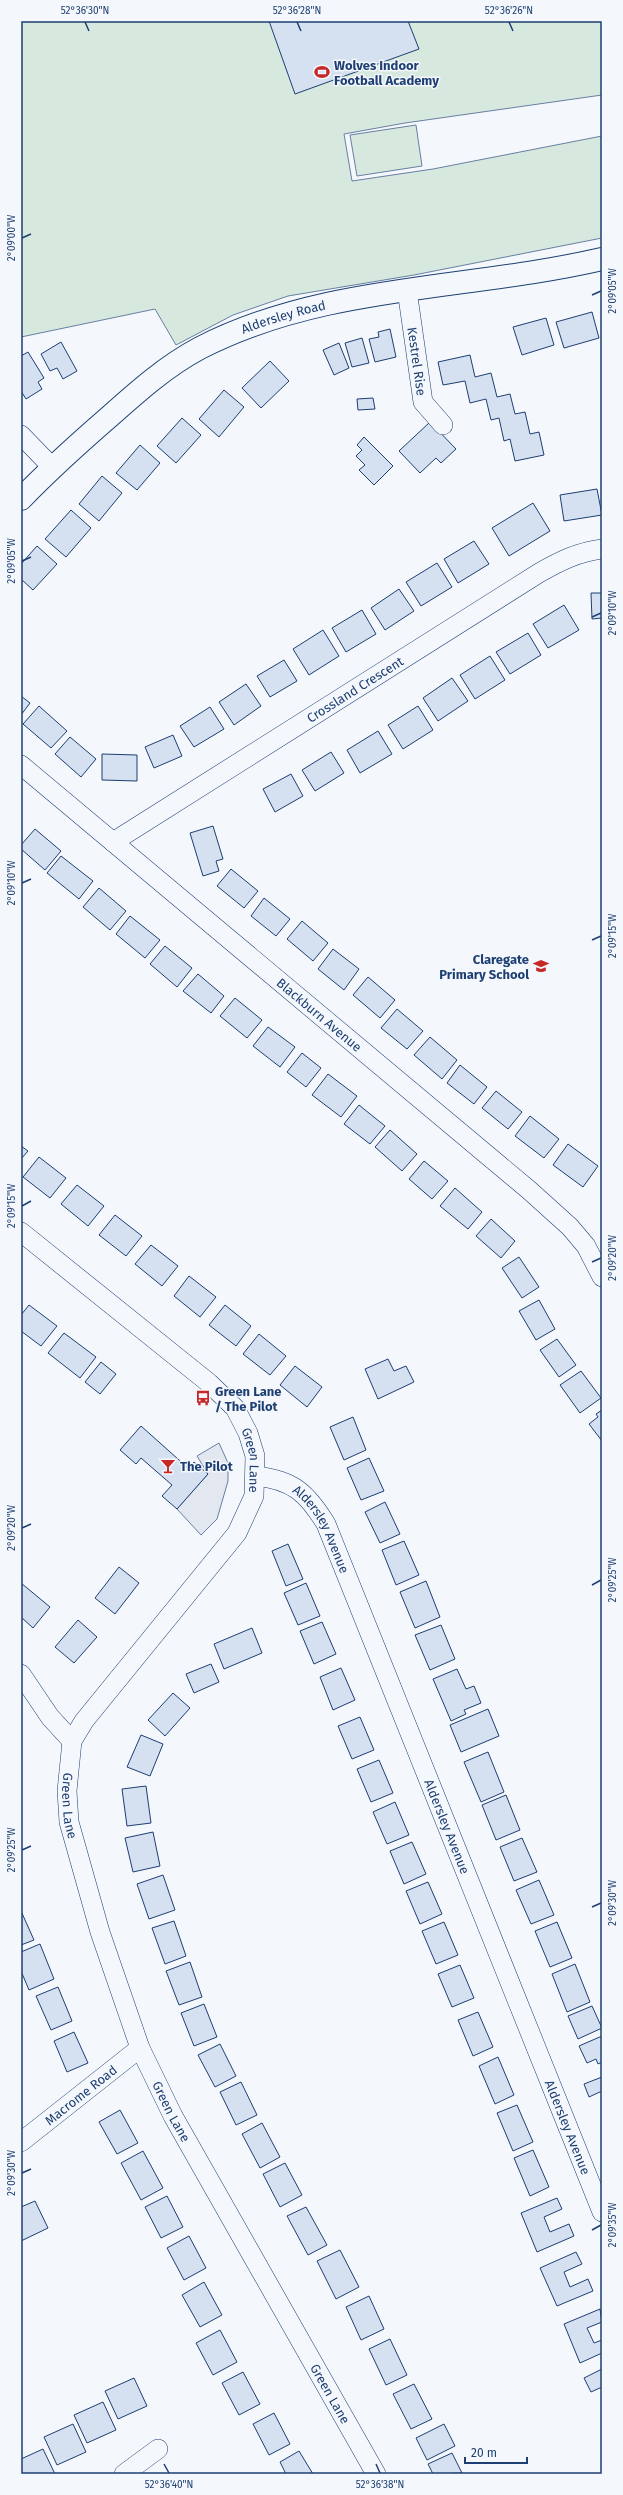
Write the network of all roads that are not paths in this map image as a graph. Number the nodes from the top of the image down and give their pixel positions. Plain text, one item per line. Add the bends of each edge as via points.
1 (602, 259) edge
2 (406, 290) junction
3 (444, 425) dead end
4 (21, 435) edge
5 (52, 467) junction
6 (21, 499) edge
7 (602, 550) edge
8 (21, 765) edge
9 (113, 842) junction
10 (21, 1232) edge
11 (602, 1277) edge
12 (256, 1476) junction
13 (21, 1674) edge
14 (72, 1742) junction
15 (140, 2048) junction
16 (21, 2142) edge
17 (602, 2212) edge
18 (158, 2449) dead end
19 (124, 2474) edge
20 (376, 2474) edge

1 - 2 street, Aldersley Road via 561,269
2 - 3 street, Kestrel Rise via 423,402
2 - 5 street, Aldersley Road via 310,307 267,319 198,349 141,388
4 - 5 street
5 - 6 street, Aldersley Road
7 - 9 street, Crossland Crescent via 585,551 568,557 539,573
8 - 9 street, Blackburn Avenue
9 - 11 street, Blackburn Avenue via 570,1227 586,1246
10 - 12 street, Green Lane via 209,1383 235,1408 248,1433 255,1456
12 - 14 street, Green Lane via 254,1496 237,1533 100,1699
12 - 17 street, Aldersley Avenue via 288,1483 303,1492 314,1503 326,1524
13 - 14 street via 50,1717
14 - 15 street, Green Lane via 67,1791 69,1822 100,1932
15 - 16 street, Macrome Road
15 - 20 street, Green Lane via 180,2130
18 - 19 street

